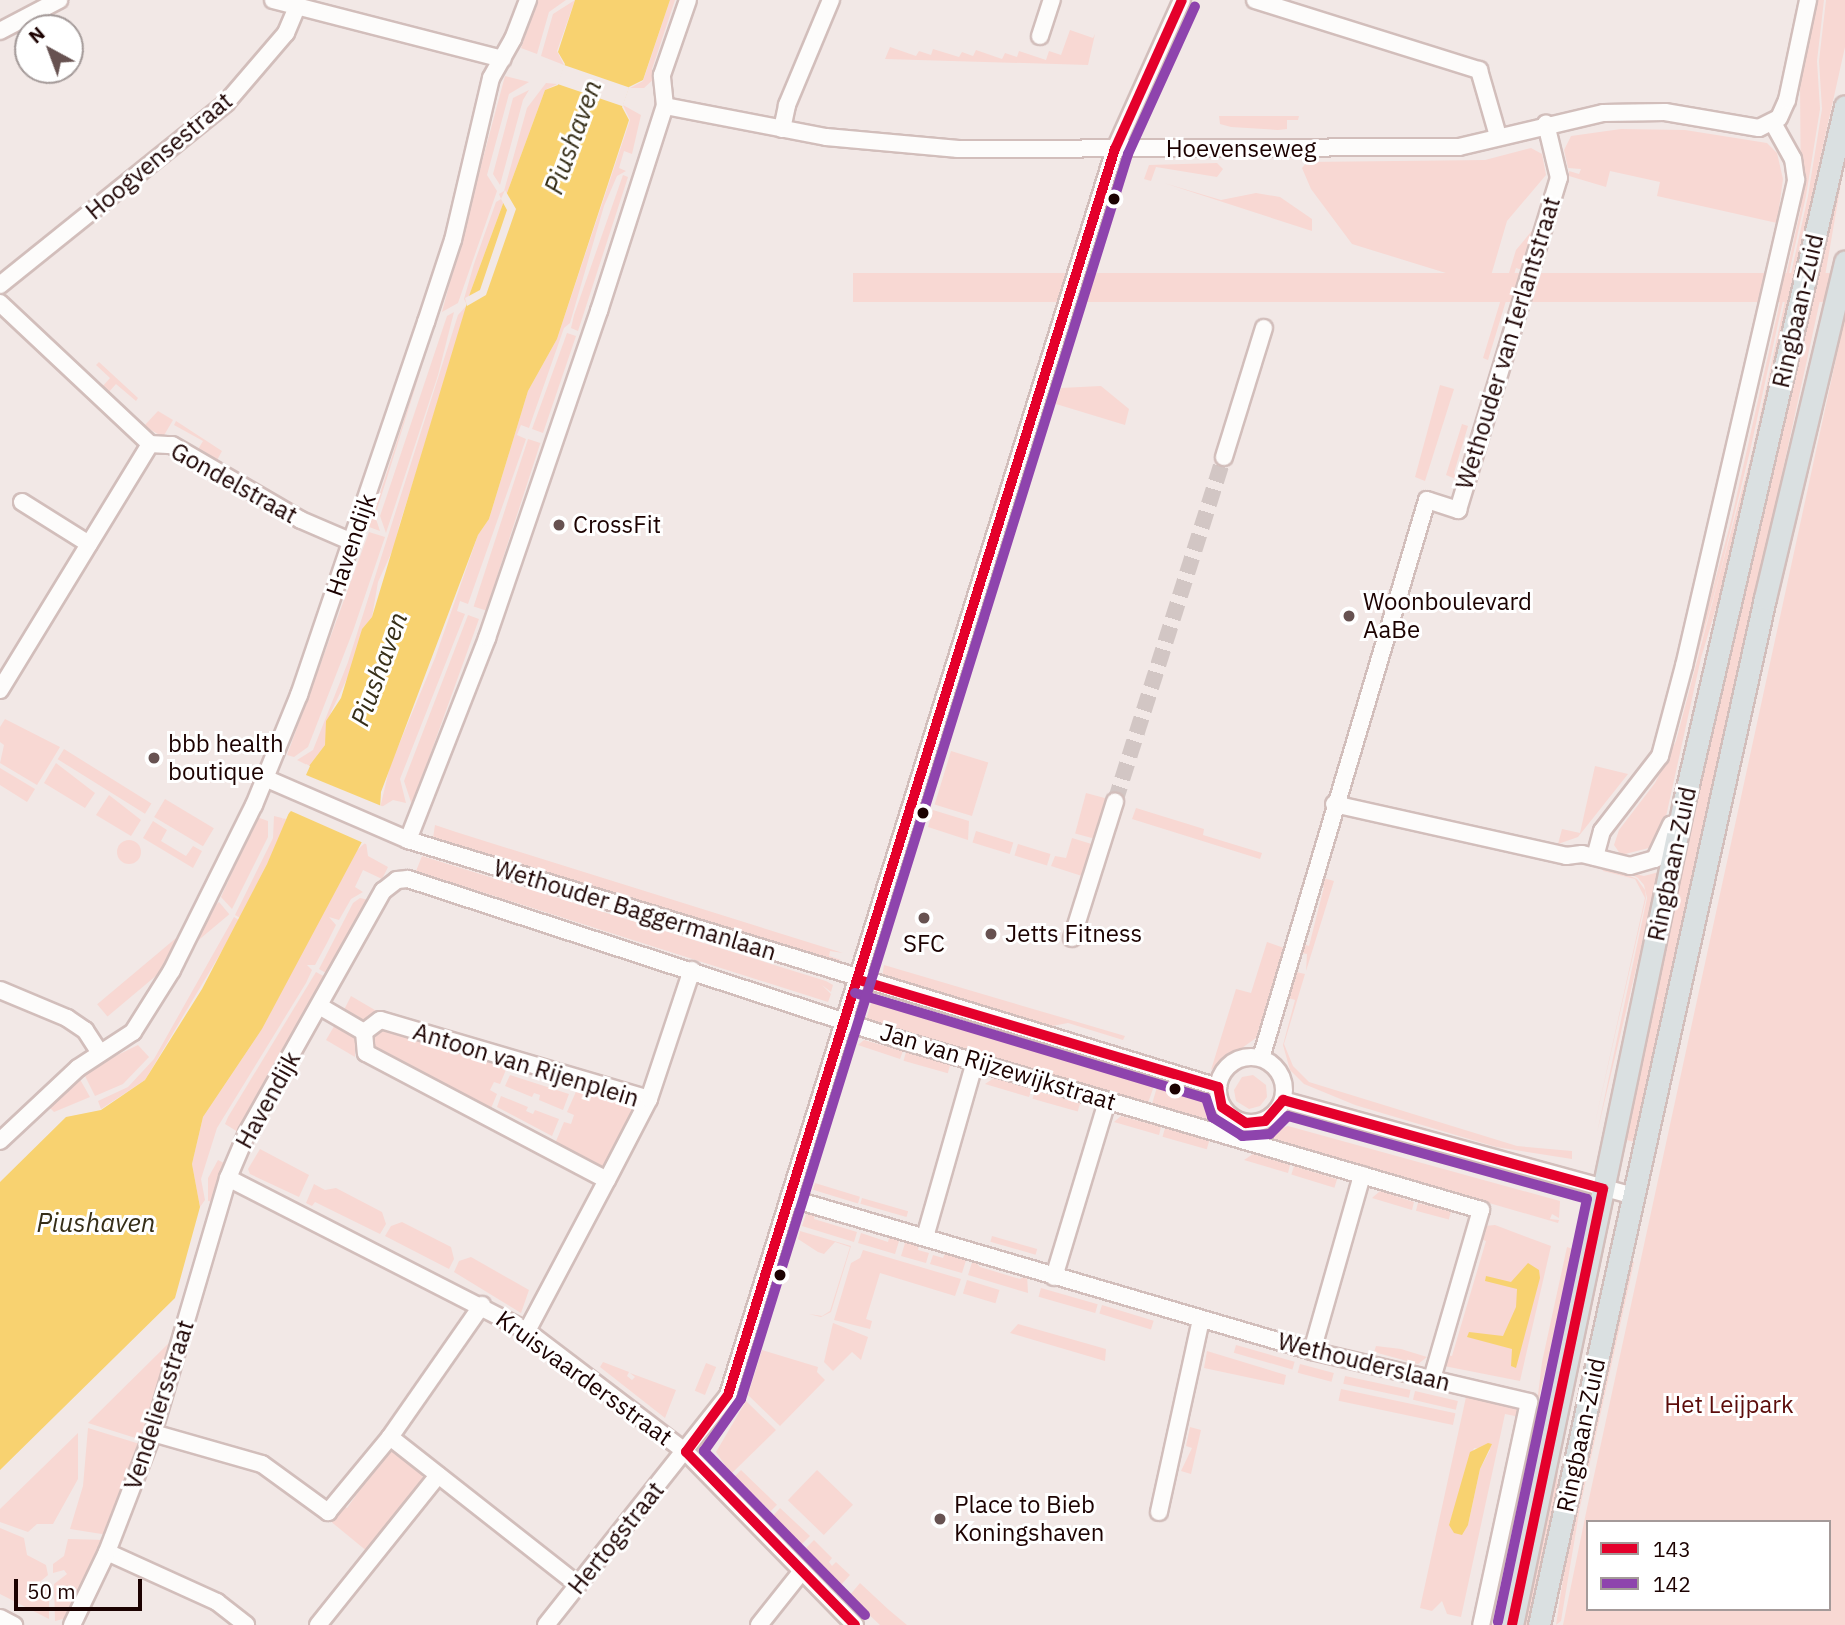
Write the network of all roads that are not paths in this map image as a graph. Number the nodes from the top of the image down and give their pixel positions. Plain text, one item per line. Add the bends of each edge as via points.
1 (57, 0) edge
2 (272, 0) edge
3 (528, 0) edge
4 (688, 0) edge
5 (831, 0) edge
6 (1052, 0) edge
7 (1182, 0) edge
8 (1255, 0) edge
9 (1808, 0) edge
10 (297, 7) junction
11 (0, 31) edge
12 (1040, 36) dead end
13 (503, 59) junction
14 (664, 106) junction
15 (1845, 106) edge
16 (1773, 123) junction
17 (1546, 124) junction
18 (782, 129) junction
19 (1498, 136) junction
20 (1115, 149) junction
21 (1845, 261) edge
22 (0, 285) edge
23 (0, 303) edge
24 (1264, 328) dead end
25 (150, 444) junction
26 (1224, 457) tunnel mouth
27 (22, 502) dead end
28 (352, 542) junction
29 (89, 544) junction
30 (0, 690) edge
31 (265, 778) junction
32 (1685, 797) junction
33 (1115, 802) tunnel mouth
34 (1334, 804) junction
35 (408, 840) junction
36 (1595, 857) junction
37 (397, 880) joint
38 (1072, 938) dead end
39 (692, 970) junction
40 (859, 980) junction
41 (0, 990) edge
42 (321, 1007) junction
43 (845, 1020) junction
44 (363, 1032) junction
45 (100, 1053) junction
46 (1261, 1058) junction
47 (975, 1062) junction
48 (1218, 1087) junction
49 (649, 1099) junction
50 (1283, 1100) junction
51 (1107, 1101) junction
52 (0, 1141) edge
53 (1362, 1175) junction
54 (228, 1178) junction
55 (607, 1180) junction
56 (1603, 1189) junction
57 (1633, 1196) junction
58 (789, 1198) junction
59 (925, 1237) junction
60 (1054, 1277) junction
61 (482, 1305) junction
62 (1201, 1320) junction
63 (527, 1331) junction
64 (1312, 1351) junction
65 (1432, 1379) junction
66 (153, 1433) junction
67 (390, 1437) junction
68 (686, 1452) junction
69 (438, 1475) junction
70 (1159, 1512) dead end
71 (107, 1552) junction
72 (802, 1571) junction
73 (578, 1585) junction
74 (0, 1618) edge
75 (14, 1625) edge
76 (72, 1625) edge
77 (246, 1625) edge
78 (318, 1625) edge
79 (546, 1625) edge
80 (759, 1625) edge
81 (855, 1625) edge
82 (1480, 1625) edge
83 (1512, 1625) edge
84 (1539, 1625) edge

1 - 11 street
2 - 10 street
3 - 13 street, Havendijk
4 - 14 street via 662,75
5 - 18 street via 787,105
6 - 12 street
7 - 20 street, Hertogstraat
8 - 19 street via 1479,70
9 - 16 street via 1787,100
10 - 13 street
10 - 22 street, Hoogvensestraat via 286,33 226,103
13 - 28 street, Havendijk via 491,78 453,240
14 - 18 street, Hoevenseweg
14 - 35 street via 487,638
15 - 32 main road, Ringbaan-Zuid
16 - 17 street, Hoevenseweg via 1747,128 1644,112 1603,113
16 - 36 street, Ringbaan-Zuid via 1787,142 1796,180 1684,666 1660,756 1602,831
17 - 19 street, Hoevenseweg
17 - 34 street, Wethouder van Ierlantstraat via 1559,178 1458,510 1427,500
18 - 20 street, Hoevenseweg via 958,149
19 - 20 street, Hoevenseweg via 1459,147
20 - 40 street, Hertogstraat
21 - 57 main road, Ringbaan-Zuid
23 - 25 street, Gondelstraat
24 - 26 street
25 - 28 street, Gondelstraat via 172,445 301,520
25 - 29 street
27 - 29 street
28 - 31 street, Havendijk
29 - 30 street
31 - 35 street, Wethouder Baggermanlaan
31 - 45 street, Havendijk via 172,970 133,1032
32 - 36 street via 1655,859 1629,866
32 - 56 main road, Ringbaan-Zuid
33 - 38 street
34 - 36 street via 1566,856
34 - 46 street, Wethouder van Ierlantstraat
35 - 40 street, Wethouder Baggermanlaan
37 - 39 street, Jan van Rijzewijkstraat
37 - 42 street, Havendijk via 383,891
39 - 43 street, Jan van Rijzewijkstraat
39 - 49 street
40 - 43 street, Hertogstraat
40 - 48 street, Wethouder Baggermanlaan
41 - 45 street via 67,1018 85,1030
42 - 44 street, Antoon van Rijenplein
42 - 54 street, Havendijk via 247,1133
43 - 47 street, Jan van Rijzewijkstraat
43 - 58 street, Hertogstraat
44 - 49 street, Antoon van Rijenplein via 380,1020
44 - 55 street, Antoon van Rijenplein via 366,1052
45 - 52 street via 53,1089
46 - 48 street via 1249,1057 1228,1066
46 - 50 street via 1283,1078
47 - 51 street, Jan van Rijzewijkstraat
47 - 59 street
48 - 50 street via 1222,1107 1246,1123 1265,1121
49 - 55 street, Antoon van Rijenplein
50 - 56 street
51 - 53 street, Jan van Rijzewijkstraat
51 - 60 street
53 - 64 street
53 - 65 street, Jan van Rijzewijkstraat via 1481,1210
54 - 61 street, Kruisvaardersstraat
54 - 66 street, Vendeliersstraat
55 - 63 street
56 - 57 street
56 - 83 main road, Ringbaan-Zuid
57 - 84 main road, Ringbaan-Zuid
58 - 59 street, Wethouderslaan
58 - 68 street, Hertogstraat via 728,1395
59 - 60 street, Wethouderslaan
60 - 62 street, Wethouderslaan
61 - 63 street, Kruisvaardersstraat
61 - 67 street
62 - 64 street, Wethouderslaan
62 - 70 street
63 - 68 street, Kruisvaardersstraat
64 - 65 street, Wethouderslaan
65 - 82 street, Wethouderslaan via 1529,1402
66 - 67 street via 262,1464 328,1513
66 - 71 street, Vendeliersstraat
67 - 69 street
68 - 72 street, Kruisvaardersstraat
68 - 73 street, Hertogstraat
69 - 73 street
69 - 78 street
71 - 76 street, Vendeliersstraat
71 - 77 street via 217,1602
72 - 80 street
72 - 81 street, Kruisvaardersstraat
73 - 79 street, Hertogstraat
74 - 75 street

